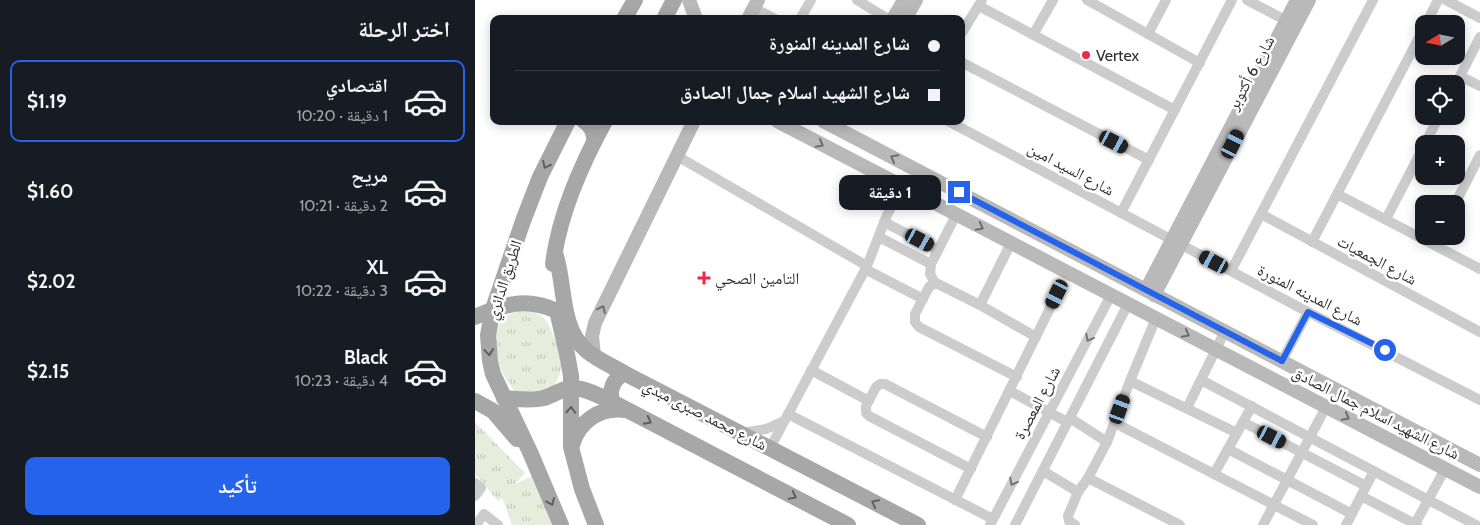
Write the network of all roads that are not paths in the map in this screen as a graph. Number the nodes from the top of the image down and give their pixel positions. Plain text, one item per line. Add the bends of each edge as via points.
1 (635, 0) edge
2 (674, 0) edge
3 (689, 0) edge
4 (811, 0) edge
5 (857, 0) edge
6 (905, 0) edge
7 (917, 0) edge
8 (1053, 0) edge
9 (1087, 0) edge
10 (1166, 0) edge
11 (1232, 0) edge
12 (1247, 0) edge
13 (1297, 0) edge
14 (1309, 0) edge
15 (1373, 0) edge
16 (1439, 0) edge
17 (1446, 0) edge
18 (981, 3) edge
19 (626, 15) edge
20 (665, 15) edge
21 (695, 15) edge
22 (802, 15) edge
23 (881, 15) edge
24 (896, 15) edge
25 (908, 15) edge
26 (1431, 15) edge
27 (1480, 18) edge
28 (1291, 23) junction
29 (965, 28) edge
30 (1033, 34) junction
31 (1149, 34) junction
32 (1480, 37) edge
33 (1415, 45) edge
34 (1200, 62) junction
35 (965, 64) edge
36 (1461, 75) edge
37 (1465, 82) edge
38 (1480, 86) edge
39 (1175, 110) junction
40 (566, 125) edge
41 (589, 125) edge
42 (603, 125) edge
43 (692, 125) edge
44 (785, 125) edge
45 (836, 125) edge
46 (956, 125) edge
47 (594, 142) junction
48 (677, 156) junction
49 (1480, 156) edge
50 (1149, 160) junction
51 (1415, 162) edge
52 (901, 187) junction
53 (1337, 194) junction
54 (1460, 195) edge
55 (1121, 213) junction
56 (1261, 214) junction
57 (956, 215) junction
58 (1385, 219) junction
59 (885, 222) junction
60 (1415, 231) edge
61 (879, 237) junction
62 (1047, 238) junction
63 (1176, 242) junction
64 (1313, 242) junction
65 (1011, 243) junction
66 (1444, 245) edge
67 (938, 250) junction
68 (555, 253) junction
69 (1037, 257) junction
70 (931, 264) junction
71 (866, 267) junction
72 (1480, 269) edge
73 (1231, 271) junction
74 (935, 284) junction
75 (1150, 292) junction
76 (1057, 294) dead end
77 (1111, 295) junction
78 (923, 299) junction
79 (1128, 304) junction
80 (980, 305) junction
81 (493, 309) junction
82 (557, 311) junction
83 (1308, 312) junction
84 (475, 317) edge
85 (1156, 318) junction
86 (1225, 331) junction
87 (1480, 332) edge
88 (1036, 337) junction
89 (1216, 350) junction
90 (594, 356) junction
91 (1282, 361) junction
92 (811, 370) junction
93 (624, 373) junction
94 (1017, 376) junction
95 (1201, 380) junction
96 (1130, 381) junction
97 (572, 388) junction
98 (1010, 391) junction
99 (504, 398) junction
100 (1480, 400) edge
101 (475, 401) edge
102 (869, 401) junction
103 (612, 402) junction
104 (1252, 406) junction
105 (1325, 407) junction
106 (1187, 408) junction
107 (627, 411) junction
108 (1049, 412) junction
109 (786, 418) junction
110 (1068, 420) junction
111 (1243, 422) junction
112 (1115, 423) junction
113 (741, 433) junction
114 (1237, 433) junction
115 (1310, 436) junction
116 (987, 437) junction
117 (1107, 442) junction
118 (571, 447) junction
119 (770, 448) junction
120 (1228, 449) junction
121 (530, 452) junction
122 (1301, 452) junction
123 (1480, 465) edge
124 (971, 469) junction
125 (1445, 469) junction
126 (1043, 471) junction
127 (1374, 471) junction
128 (1214, 474) junction
129 (1088, 478) junction
130 (1287, 480) junction
131 (475, 483) edge
132 (1366, 486) junction
133 (1480, 487) edge
134 (1078, 492) junction
135 (475, 496) edge
136 (1361, 496) junction
137 (1428, 499) junction
138 (955, 500) junction
139 (1273, 505) junction
140 (1351, 514) junction
141 (991, 522) edge
142 (1309, 524) edge
143 (1416, 524) edge
144 (476, 525) edge
145 (497, 525) edge
146 (561, 525) edge
147 (597, 525) edge
148 (848, 525) edge
149 (918, 525) edge
150 (1015, 525) edge
151 (1075, 525) edge
152 (1180, 525) edge
153 (1263, 525) edge
154 (1346, 525) edge
155 (1477, 525) edge

1 - 19 main road
2 - 20 main road
3 - 21 street
4 - 22 street
5 - 23 street
6 - 24 street
7 - 25 street
8 - 30 street
9 - 31 street
10 - 31 street
11 - 34 street
12 - 28 street
13 - 28 street, شارع 6 أكتوبر
14 - 28 street, شارع 6 أكتوبر
15 - 56 street
16 - 26 street
17 - 27 street
18 - 29 street
18 - 30 street
28 - 63 street, شارع 6 أكتوبر
30 - 39 street
31 - 34 street
32 - 36 street
33 - 53 street
34 - 39 street
35 - 50 street
37 - 38 street
39 - 50 street
40 -> 81 main road, الطريق الدائري via 523,221
41 - 47 main road via 593,129
42 - 47 main road
43 - 48 street
44 -> 52 street, شارع الشهيد اسلام جمال الصادق
62 -> 45 street, شارع الشهيد اسلام جمال الصادق
46 - 55 street, شارع السيد امين
47 - 68 main road via 569,200
48 - 71 street
90 -> 48 street via 592,336 595,322
49 - 54 street
50 - 55 street
51 - 58 street
52 - 57 street, شارع الشهيد اسلام جمال الصادق
52 - 59 street
53 - 58 street
53 - 64 street
55 - 63 street, شارع السيد امين
56 - 64 street, شارع الجمعيات
56 - 73 street
57 -> 65 street, شارع الشهيد اسلام جمال الصادق
57 - 67 street
58 - 60 street
59 - 61 street
59 - 67 street
61 - 70 street
61 - 71 street
62 - 69 street
62 - 75 street, شارع الشهيد اسلام جمال الصادق
63 - 73 street, شارع المدينه المنورة
63 - 75 street, شارع 6 أكتوبر
64 - 87 street, شارع الجمعيات
65 - 69 street, شارع الشهيد اسلام جمال الصادق
65 - 80 street
66 - 72 street
67 - 70 street
68 - 82 main road via 552,272
68 - 90 main road, شارع محمد صبرى مبدي via 572,329 582,346
69 - 77 street, شارع الشهيد اسلام جمال الصادق
70 - 74 street via 930,274
71 - 78 street
71 - 92 street
73 - 83 street, شارع المدينه المنورة
74 - 78 street via 929,287
74 - 80 street
75 - 86 street, شارع الشهيد اسلام جمال الصادق
76 - 88 street
77 - 79 street, شارع الشهيد اسلام جمال الصادق
77 -> 108 street, شارع المعصرة
78 - 94 street via 915,314 919,327
79 - 85 street, شارع الشهيد اسلام جمال الصادق
79 - 110 street
80 - 88 street
81 - 82 main road via 521,303
81 - 84 main road
81 -> 99 main road, الطريق الدائري via 488,348 493,374
82 - 97 main road
83 - 91 street
83 - 100 street, شارع المدينه المنورة
85 -> 89 street, شارع الشهيد اسلام جمال الصادق
85 - 96 street
86 - 89 street
86 - 91 street, شارع الشهيد اسلام جمال الصادق
88 - 94 street
89 - 95 street
89 - 105 street, شارع الشهيد اسلام جمال الصادق
90 - 93 main road, شارع محمد صبرى مبدي
91 - 123 street, شارع الشهيد اسلام جمال الصادق
92 - 102 street
92 - 109 street
93 - 103 main road via 612,385
93 - 113 main road, شارع محمد صبرى مبدي
94 - 98 street
95 - 104 street
95 - 106 street
96 - 106 street
96 - 112 street
97 - 99 main road via 542,398
97 - 103 main road, شارع محمد صبرى مبدي
118 -> 97 main road
98 - 108 street
98 - 116 street
99 - 121 main road, الطريق الدائري
101 - 121 main road via 493,411
102 - 116 street via 878,385 885,384
102 - 124 street via 866,408 869,416
103 - 107 main road, شارع محمد صبرى مبدي
104 - 111 street
104 - 115 street
105 - 115 street
105 -> 125 street, شارع الشهيد اسلام جمال الصادق
106 - 114 street
107 - 118 main road via 609,410 591,417 578,430
107 -> 148 main road, شارع محمد صبرى مبدي
108 - 110 street
108 -> 141 street, شارع المعصرة
109 - 113 street via 766,428
109 - 119 street
109 - 138 street
110 - 117 street
110 - 126 street
111 - 114 street
111 - 122 street
112 - 117 street
112 - 128 street
113 - 119 main road, شارع محمد صبرى مبدي
114 - 120 street
115 - 122 street
115 - 127 street
116 - 124 street
117 - 129 street
118 - 147 main road
149 -> 119 main road, شارع محمد صبرى مبدي
120 - 128 street
120 - 130 street
121 -> 146 main road, الطريق الدائري
122 - 130 street
122 - 132 street
124 - 138 street
125 - 133 street, شارع الشهيد اسلام جمال الصادق
125 - 137 street
126 - 134 street
126 - 150 street
127 - 132 street
127 - 137 street
128 - 139 street
129 - 134 street
129 - 152 street
130 - 139 street
130 - 140 street
131 - 135 street via 481,488
132 - 136 street
134 - 151 street via 1067,518
136 - 140 street
136 - 143 street
137 - 143 street
137 - 155 street
138 - 141 street
139 - 142 street
139 - 153 street
140 - 154 street
144 - 145 street via 484,514

